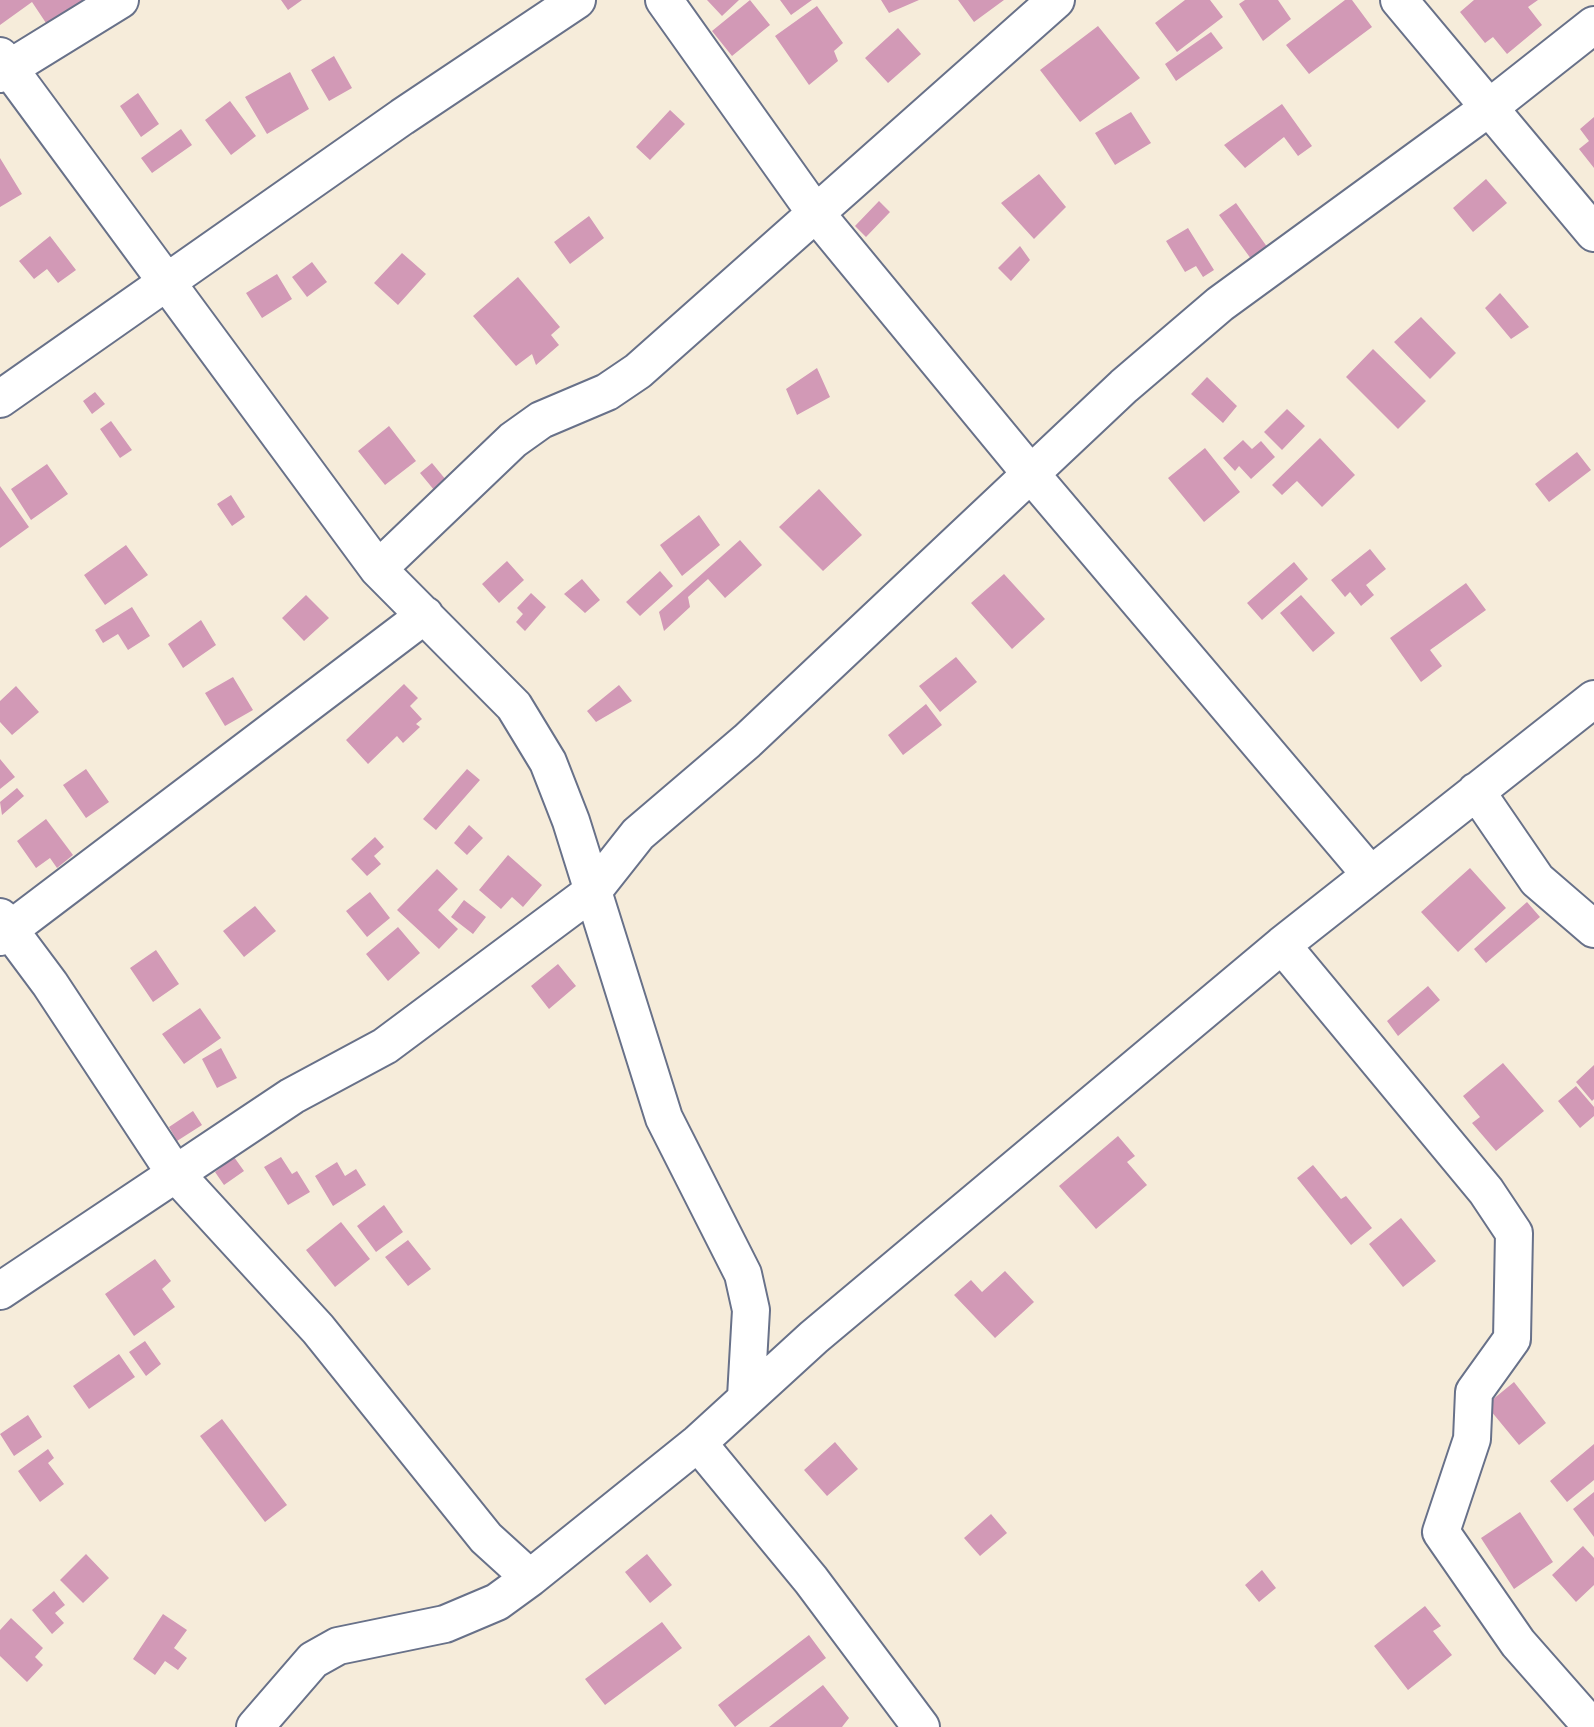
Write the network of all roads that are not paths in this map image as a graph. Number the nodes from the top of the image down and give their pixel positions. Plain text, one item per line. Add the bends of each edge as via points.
1 (120, 0) edge
2 (577, 0) edge
3 (664, 0) edge
4 (1056, 0) edge
5 (1399, 0) edge
6 (1594, 25) edge
7 (3, 66) edge
8 (1490, 107) junction
9 (814, 211) junction
10 (1594, 233) edge
11 (167, 282) junction
12 (0, 399) edge
13 (1030, 473) junction
14 (378, 569) junction
15 (425, 615) junction
16 (1594, 699) edge
17 (1476, 791) junction
18 (1370, 874) junction
19 (593, 891) junction
20 (3, 928) edge
21 (1594, 929) edge
22 (1282, 945) junction
23 (174, 1172) junction
24 (0, 1291) edge
25 (746, 1397) junction
26 (698, 1443) junction
27 (530, 1578) junction
28 (255, 1727) edge
29 (921, 1727) edge
30 (1592, 1727) edge

1 - 7 street
2 - 11 street
3 - 9 street
4 - 9 street
5 - 8 street
6 - 8 street
7 - 11 street
8 - 10 street
8 - 13 street via 1220,304
9 - 13 street
9 - 14 street via 638,371 513,440
11 - 12 street
11 - 14 street
13 - 18 street
13 - 19 street via 747,741 638,834
14 - 15 street
15 - 19 street via 514,706 548,762
15 - 20 street
16 - 17 street
17 - 18 street
17 - 21 street via 1537,880
18 - 22 street
19 - 23 street via 385,1046 292,1096
19 - 25 street via 664,1118 743,1274 751,1310
20 - 23 street via 50,984
22 - 25 street
22 - 30 street via 1476,1179 1514,1233 1512,1339 1474,1392 1472,1439 1441,1532 1518,1643
23 - 24 street
23 - 27 street via 318,1329 486,1538
25 - 26 street
26 - 27 street
26 - 29 street via 811,1580
27 - 28 street via 497,1602 445,1624 338,1646 313,1660

